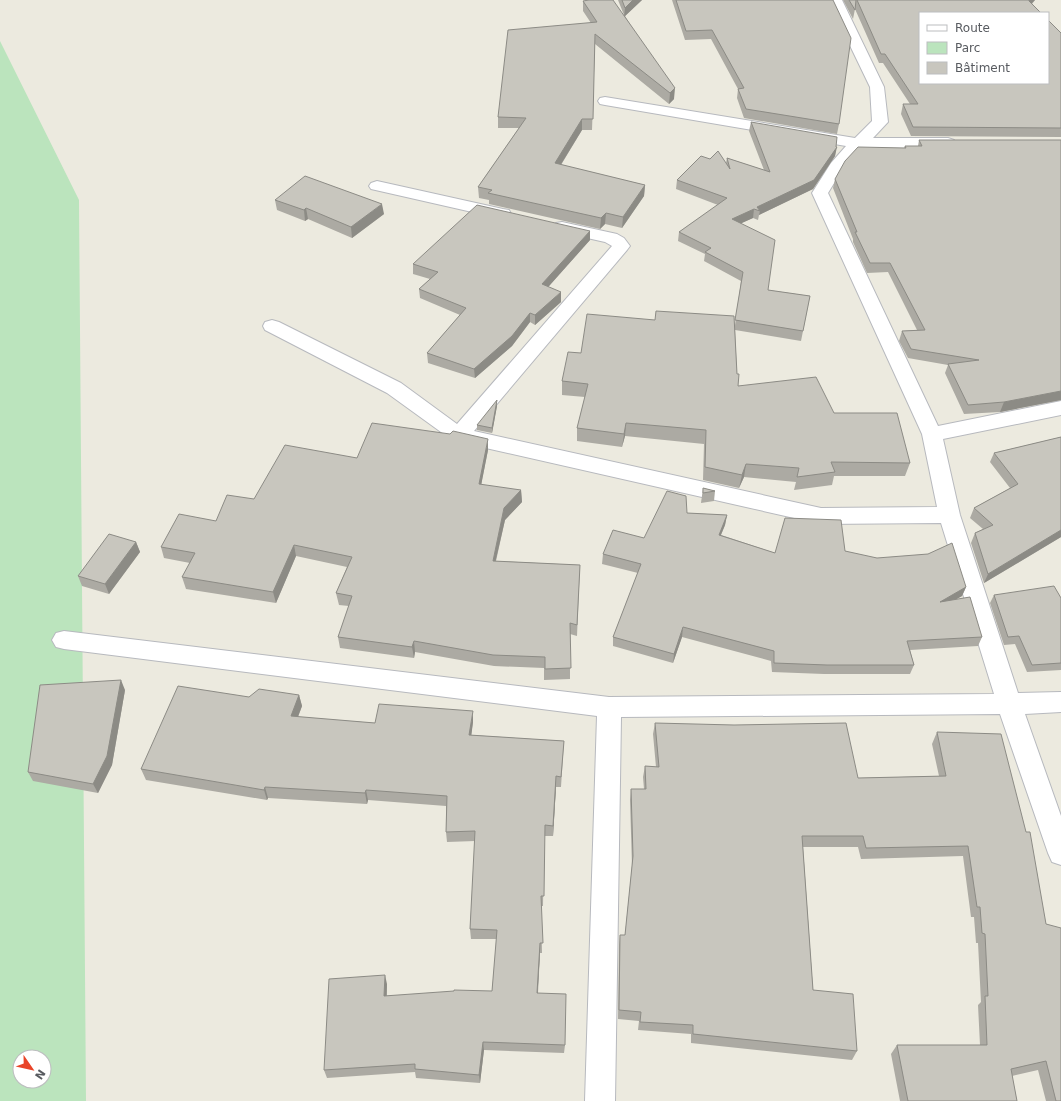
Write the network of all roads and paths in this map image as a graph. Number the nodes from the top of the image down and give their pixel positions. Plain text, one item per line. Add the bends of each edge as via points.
1 (834, 0) edge
2 (605, 101) dead end
3 (857, 143) junction
4 (959, 143) edge
5 (377, 186) dead end
6 (517, 218) edge
7 (548, 224) edge
8 (272, 326) dead end
9 (1061, 408) edge
10 (932, 434) junction
11 (459, 435) junction
12 (949, 515) junction
13 (64, 640) dead end
14 (1061, 702) edge
15 (1009, 704) junction
16 (609, 707) junction
17 (1061, 853) edge
18 (600, 1101) edge

1 - 3 street via 877,88 880,122 871,133
2 - 3 street
3 - 4 street
3 - 10 street via 832,172 820,193
5 - 6 street
7 - 11 street via 611,238 621,246
8 - 11 street via 394,388
9 - 10 street
10 - 12 street
11 - 12 street via 821,516
12 - 15 street
13 - 16 street
14 - 15 street
15 - 16 street
15 - 17 street
16 - 18 street

